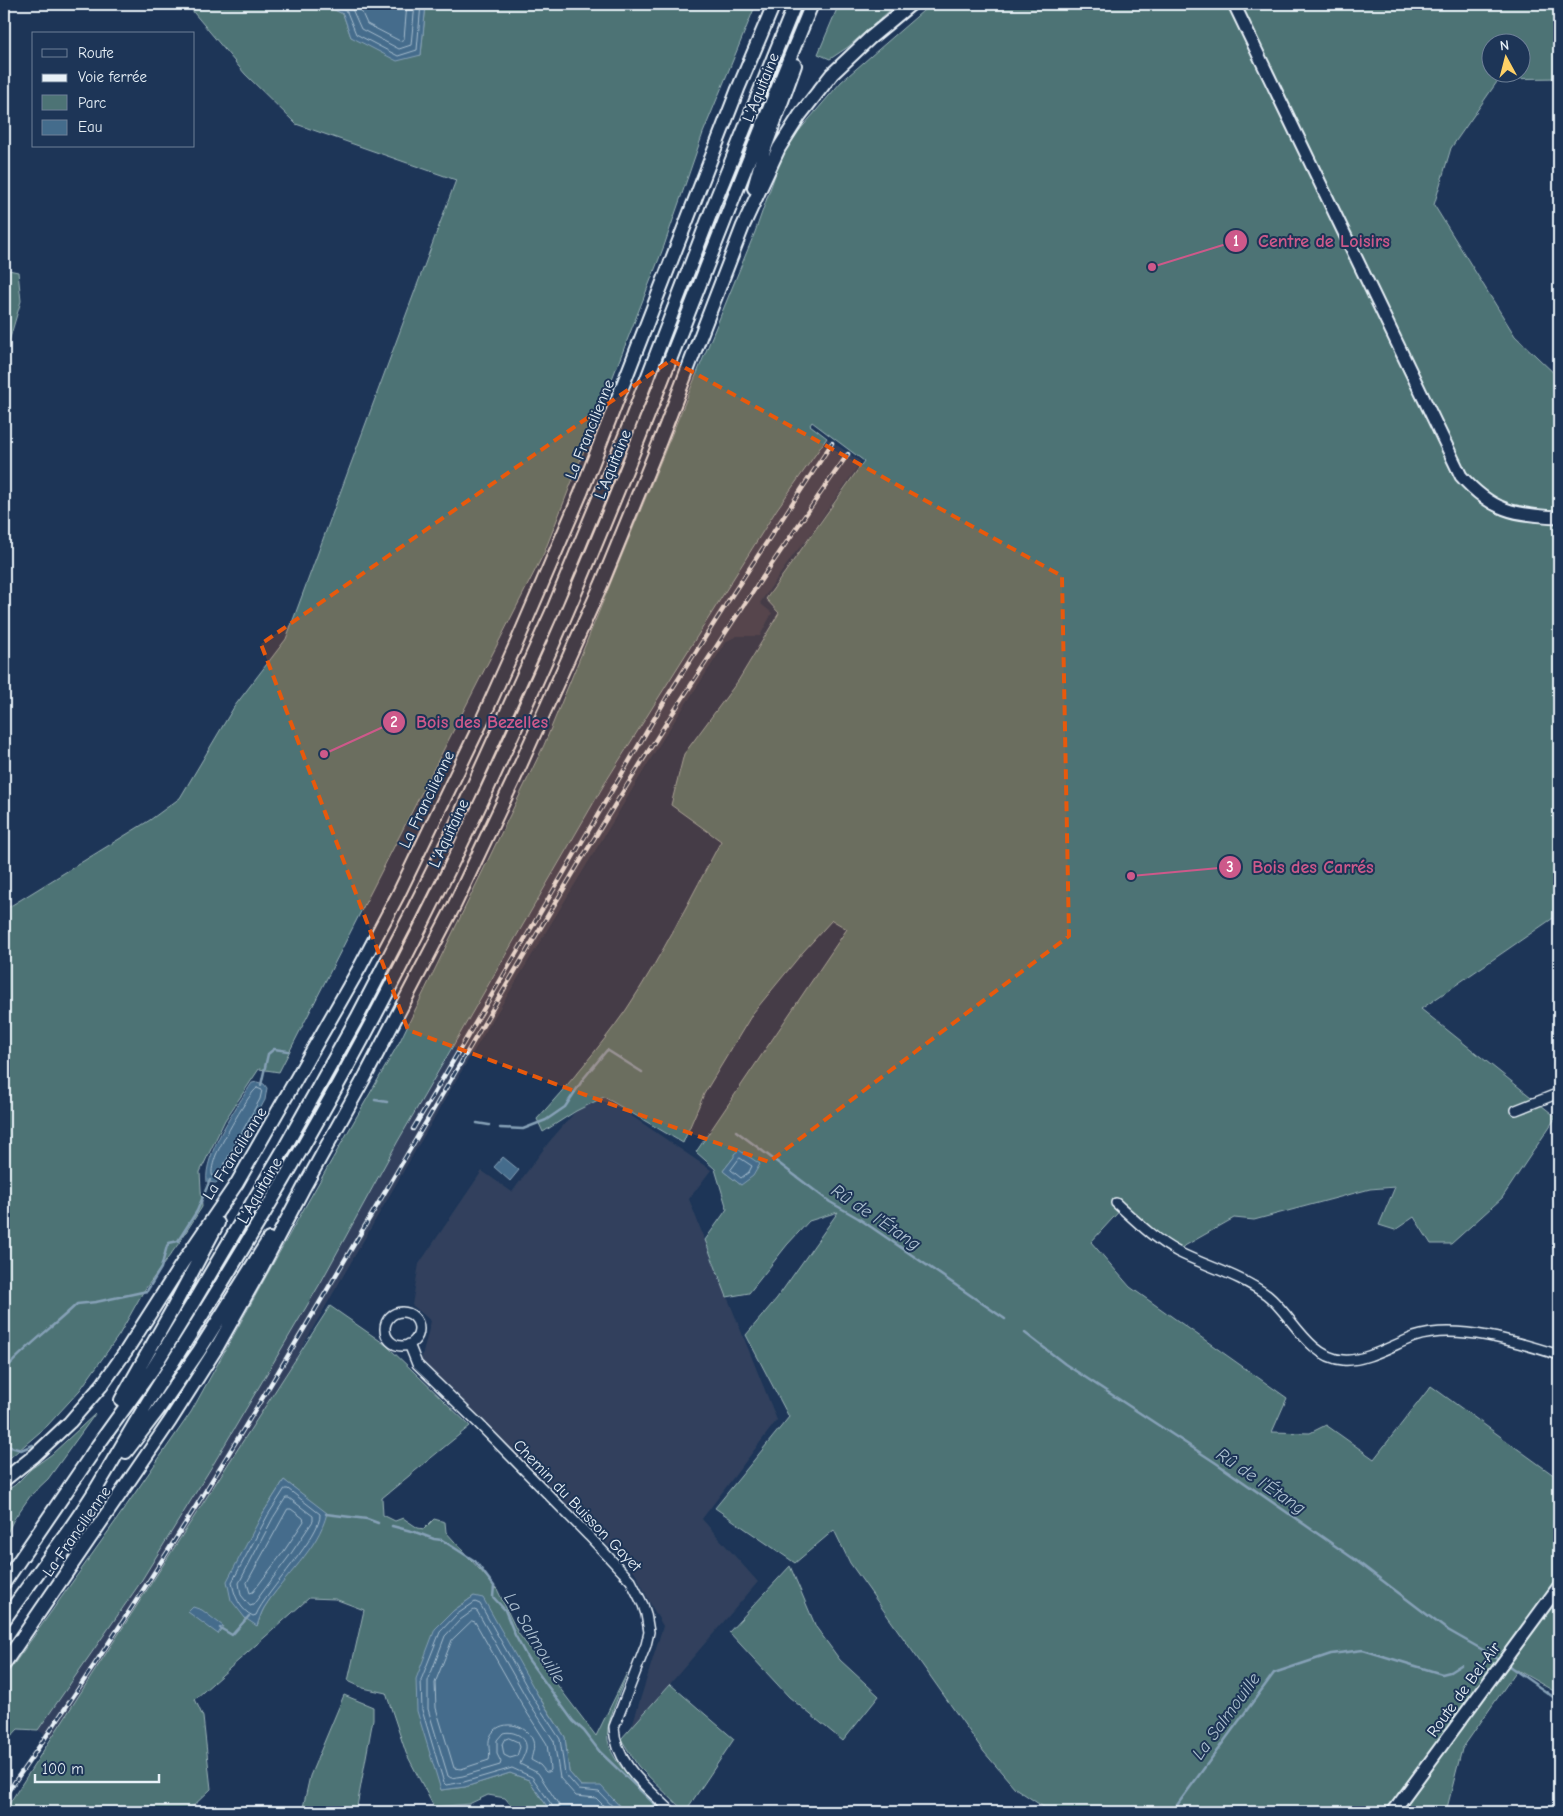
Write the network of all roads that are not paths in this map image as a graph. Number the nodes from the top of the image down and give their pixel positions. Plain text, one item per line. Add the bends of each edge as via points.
1 (774, 4) edge
2 (795, 4) edge
3 (813, 4) edge
4 (911, 4) edge
5 (1236, 6) edge
6 (743, 226) junction
7 (1559, 517) edge
8 (1559, 1093) edge
9 (1516, 1110) dead end
10 (237, 1183) junction
11 (303, 1189) junction
12 (1116, 1203) dead end
13 (409, 1344) dead end
14 (1559, 1355) edge
15 (98, 1445) junction
16 (4, 1480) edge
17 (91, 1497) junction
18 (4, 1583) edge
19 (1559, 1586) edge
20 (4, 1620) edge
21 (4, 1664) edge
22 (672, 1812) edge
23 (1393, 1812) edge

1 - 10 highway, La Francilienne via 581,493 510,659 440,810 360,968
2 - 15 highway, L'Aquitaine via 604,489 455,826 361,1009 285,1147 152,1370
3 - 6 highway via 811,21 764,151
3 - 17 highway, L'Aquitaine via 728,209 606,523 533,690 453,859 378,1010 296,1160
4 - 6 highway via 870,38 810,101 779,148
5 - 7 main road via 1461,476 1474,491 1502,509
6 - 11 highway, La Francilienne via 602,583 515,777 451,913
8 - 9 street
10 - 15 highway via 202,1255
10 - 16 highway, La Francilienne via 102,1385 53,1439
11 - 17 highway via 181,1378
11 - 21 highway, La Francilienne via 193,1386
12 - 14 street via 1160,1242 1238,1277 1267,1295 1312,1345 1329,1358 1353,1360 1415,1337 1436,1334 1496,1337
13 - 22 street, Chemin du Buisson Gayet via 417,1364 590,1536 638,1592 649,1632 614,1727 615,1738 625,1764
15 - 18 highway, L'Aquitaine
17 - 20 highway, L'Aquitaine
19 - 23 main road, Route de Bel-Air

